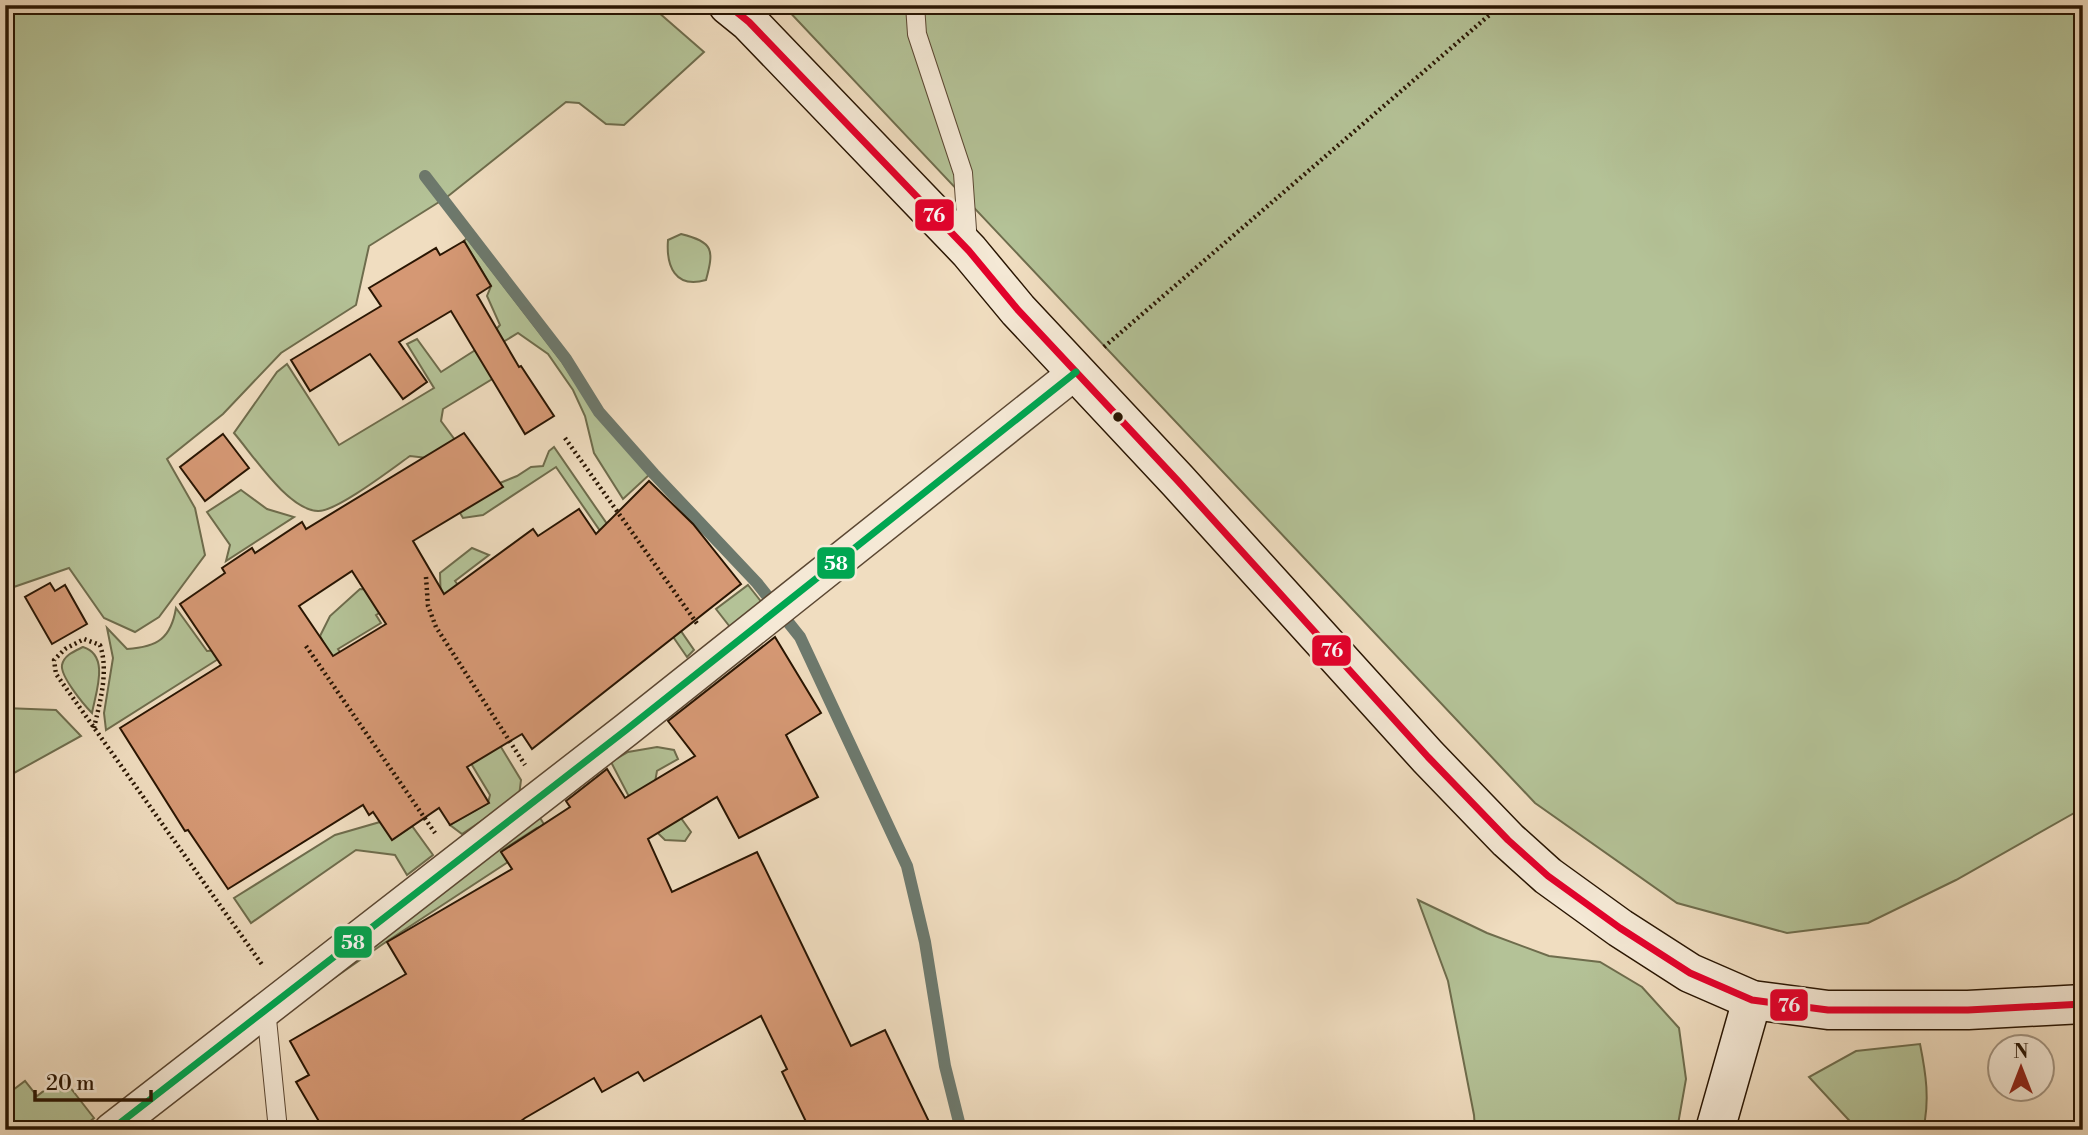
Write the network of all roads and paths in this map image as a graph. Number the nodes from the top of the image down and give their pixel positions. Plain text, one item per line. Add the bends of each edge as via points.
1 (728, 5) edge
2 (915, 5) edge
3 (1501, 5) edge
4 (969, 251) junction
5 (1076, 372) junction
6 (565, 438) dead end
7 (426, 577) dead end
8 (306, 646) dead end
9 (720, 655) junction
10 (94, 728) junction
11 (543, 794) junction
12 (455, 862) junction
13 (1752, 1000) junction
14 (275, 1002) junction
15 (2083, 1004) edge
16 (111, 1130) edge
17 (278, 1130) edge
18 (1715, 1130) edge

1 - 4 main road
2 - 4 lane via 917,34 963,173
3 - 5 path
4 - 5 main road
5 - 9 street
5 - 13 main road via 1508,839 1548,876 1620,928 1690,973
6 - 9 path
7 - 11 path via 428,606 436,627
8 - 12 path
9 - 11 street
10 - 10 path via 56,674 54,660 84,639 100,645 104,659
10 - 14 path
11 - 12 street
12 - 14 street
13 - 15 main road via 1828,1010
13 - 18 main road
14 - 16 street
14 - 17 lane

